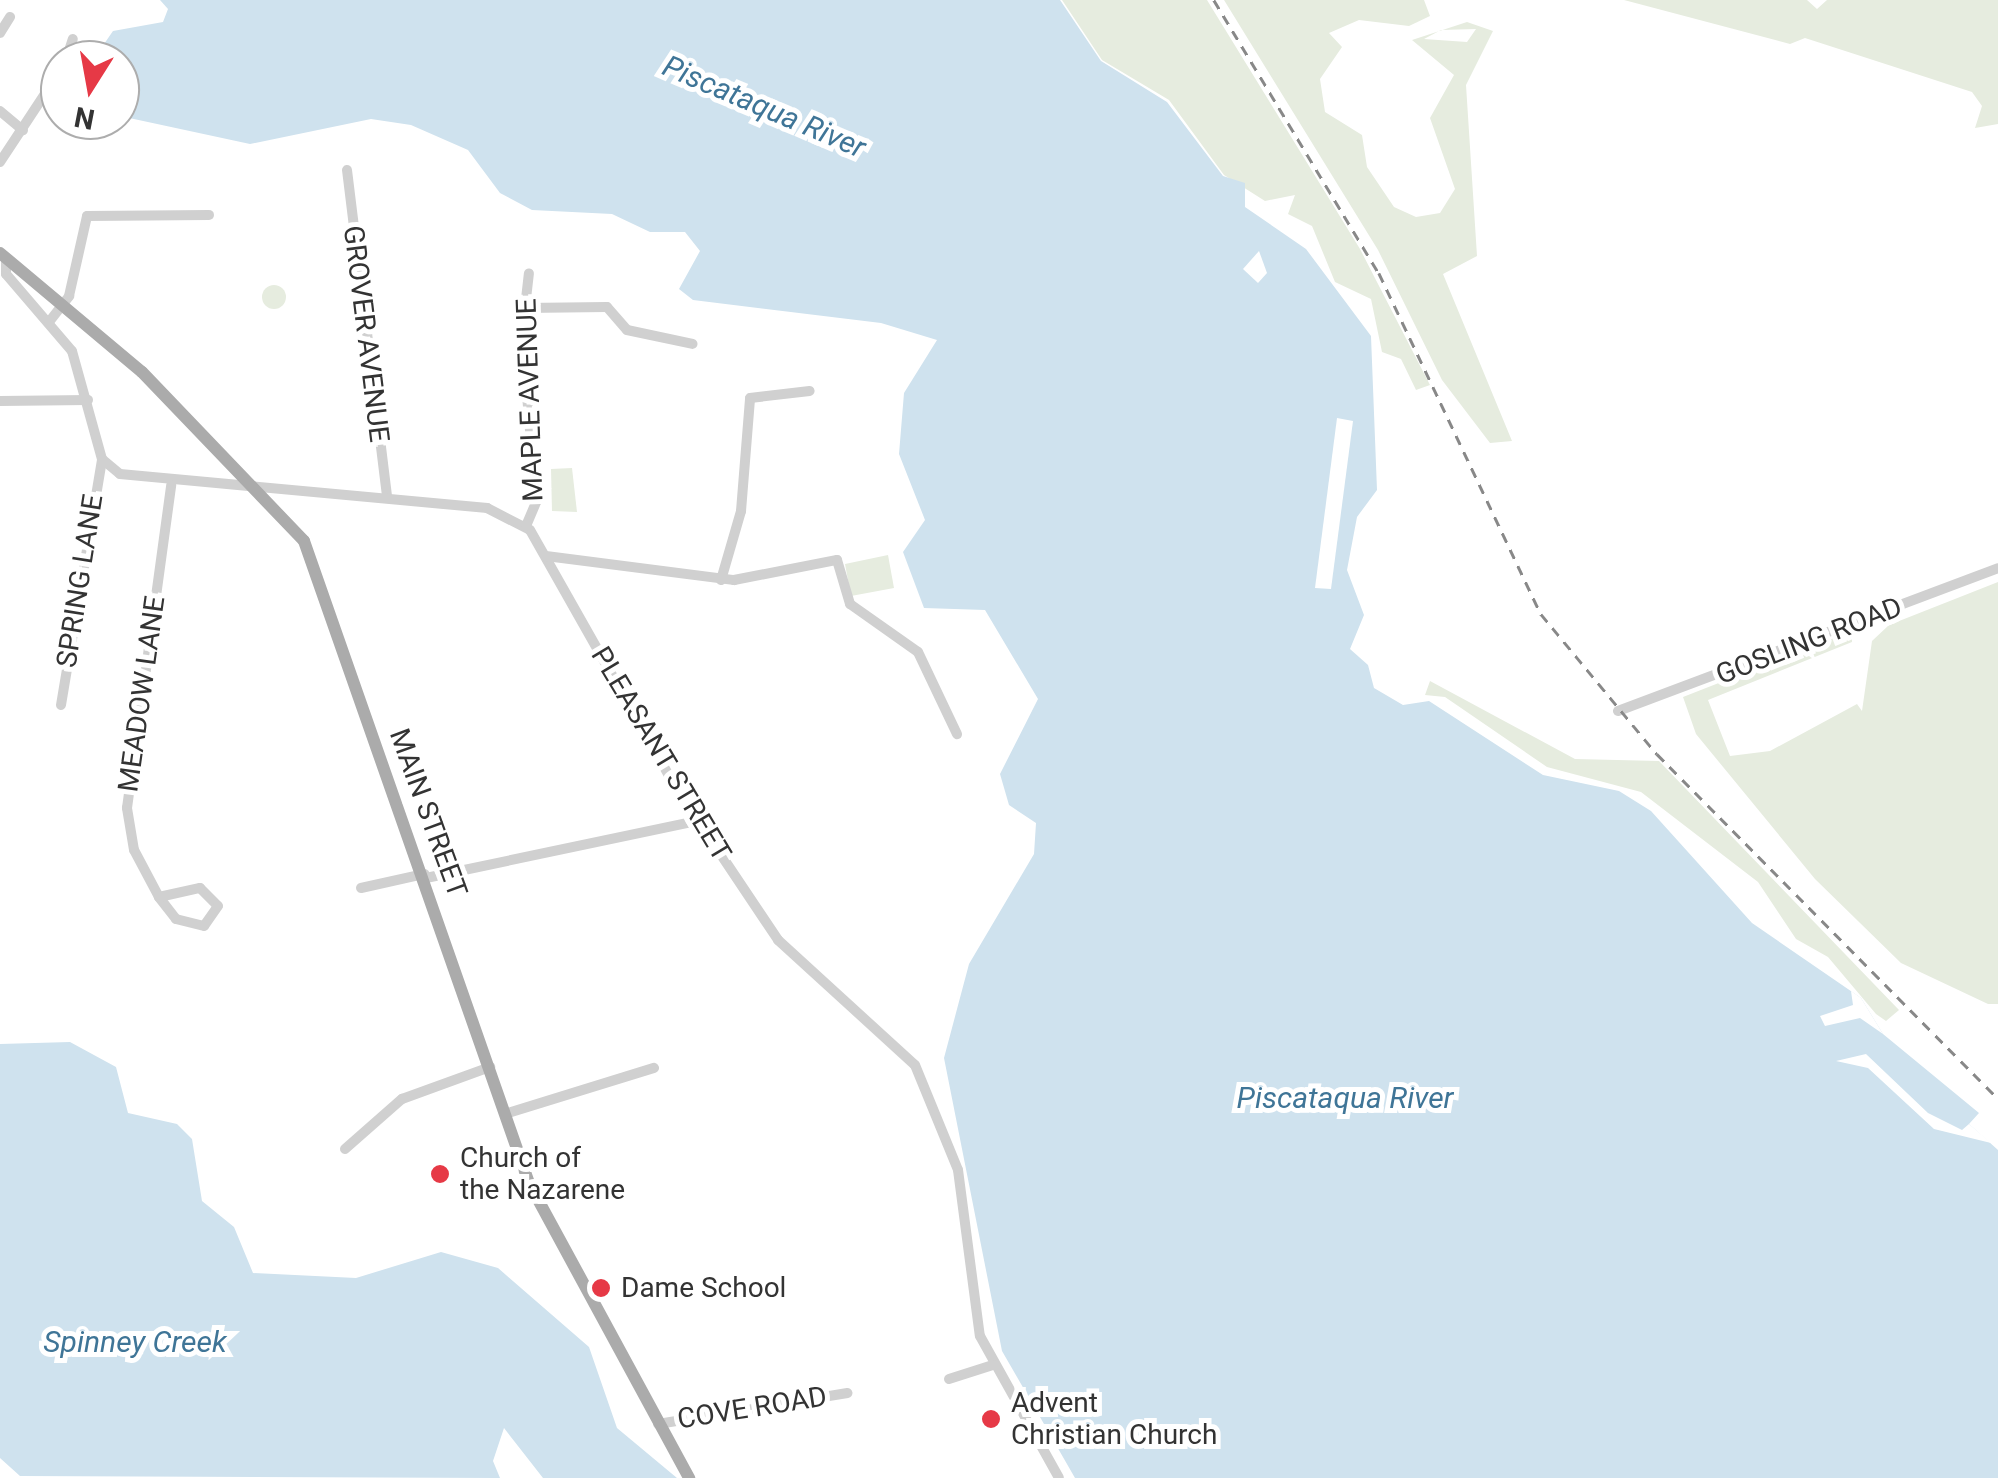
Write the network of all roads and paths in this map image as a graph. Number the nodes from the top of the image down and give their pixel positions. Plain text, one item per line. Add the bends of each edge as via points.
1 (10, 17) dead end
2 (0, 34) edge
3 (40, 103) edge
4 (0, 110) edge
5 (23, 130) junction
6 (0, 162) edge
7 (347, 170) dead end
8 (209, 215) dead end
9 (3, 256) edge
10 (529, 273) dead end
11 (65, 307) junction
12 (524, 308) junction
13 (50, 322) junction
14 (693, 344) dead end
15 (810, 391) dead end
16 (88, 400) junction
17 (0, 401) edge
18 (102, 459) junction
19 (172, 485) junction
20 (262, 489) junction
21 (387, 498) junction
22 (526, 526) junction
23 (546, 556) junction
24 (1998, 568) edge
25 (721, 580) junction
26 (61, 705) dead end
27 (1618, 711) dead end
28 (956, 734) dead end
29 (696, 821) junction
30 (425, 876) junction
31 (360, 888) dead end
32 (159, 897) junction
33 (490, 1067) junction
34 (654, 1068) dead end
35 (505, 1114) junction
36 (345, 1149) dead end
37 (992, 1365) junction
38 (949, 1379) dead end
39 (847, 1393) dead end
40 (658, 1424) junction
41 (689, 1478) edge
42 (1059, 1478) edge

1 - 2 street
3 - 5 street
4 - 5 street
5 - 6 street
7 - 21 street, GROVER AVENUE
8 - 11 street via 87,216
9 - 11 main road, MAIN STREET
9 - 13 street via 6,274
10 - 12 street, MAPLE AVENUE
11 - 13 street
11 - 20 main road, MAIN STREET
12 - 14 street via 608,308 626,330
12 - 22 street, MAPLE AVENUE via 536,502
13 - 16 street via 76,360
15 - 25 street via 750,398 740,518
16 - 17 street
16 - 18 street
18 - 19 street via 126,476
18 - 26 street, SPRING LANE
19 - 20 street
19 - 32 street, MEADOW LANE via 127,808 134,850
20 - 21 street
20 - 30 main road, MAIN STREET via 310,554
21 - 22 street via 497,509
22 - 23 street, PLEASANT STREET
23 - 25 street
23 - 29 street, PLEASANT STREET
24 - 27 street, GOSLING ROAD
25 - 28 street via 837,560 850,604 924,659
29 - 30 street
29 - 37 street, PLEASANT STREET via 793,958 915,1064 958,1170 970,1300
30 - 31 street
30 - 33 main road, MAIN STREET
32 - 32 street, MEADOW LANE via 192,927 217,912 204,888
33 - 35 main road, MAIN STREET
33 - 36 street via 402,1100
34 - 35 street
35 - 40 main road, MAIN STREET via 540,1207
37 - 38 street
37 - 42 street, PLEASANT STREET
39 - 40 street, COVE ROAD
40 - 41 main road, MAIN STREET

